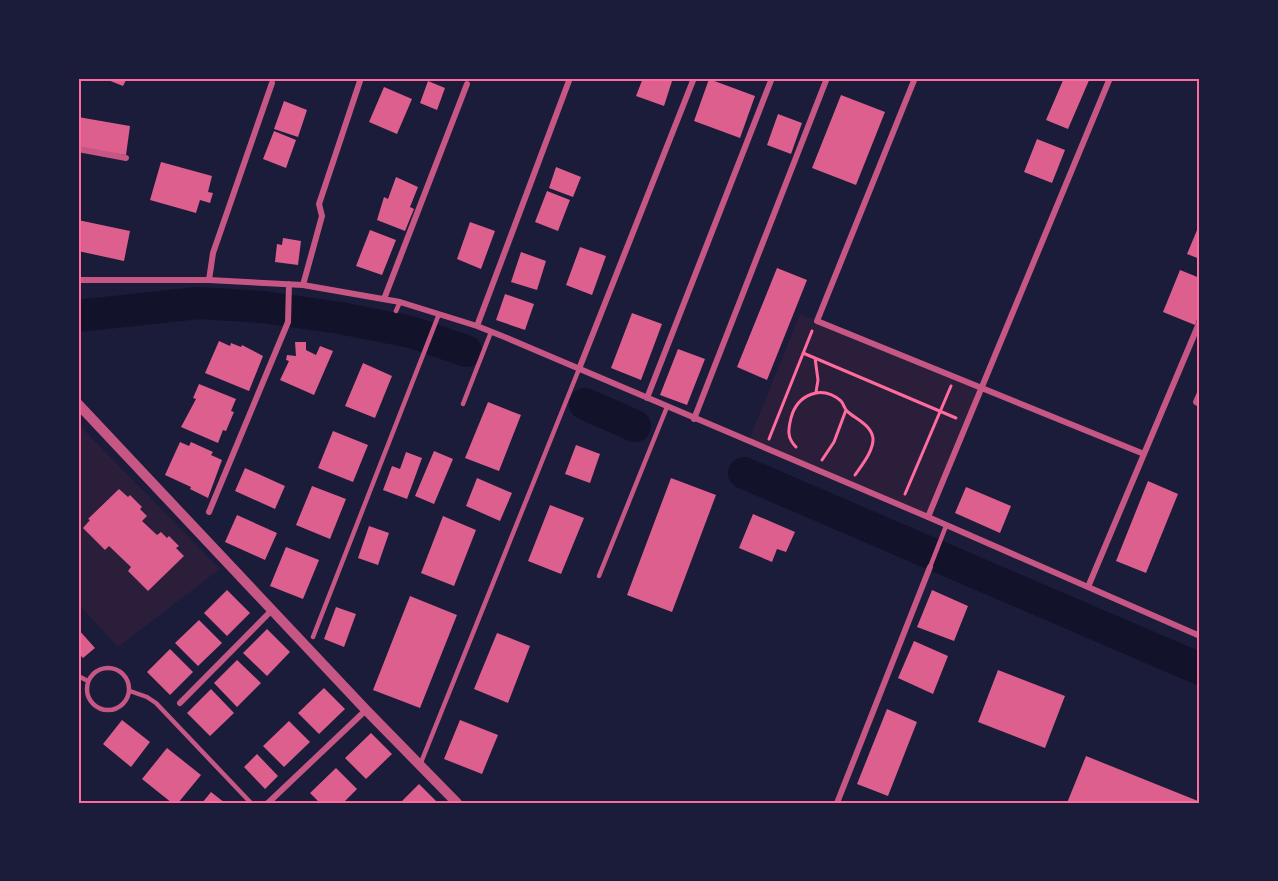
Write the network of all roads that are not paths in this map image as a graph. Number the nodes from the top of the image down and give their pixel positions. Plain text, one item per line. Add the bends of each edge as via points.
1 (362, 78) edge
2 (570, 78) edge
3 (694, 78) edge
4 (772, 78) edge
5 (827, 78) edge
6 (915, 78) edge
7 (1110, 78) edge
8 (272, 83) dead end
9 (467, 84) dead end
10 (78, 149) edge
11 (126, 158) dead end
12 (78, 280) edge
13 (209, 280) junction
14 (289, 284) junction
15 (303, 285) junction
16 (384, 299) junction
17 (400, 302) junction
18 (396, 311) dead end
19 (440, 314) junction
20 (1200, 321) edge
21 (477, 326) junction
22 (491, 332) junction
23 (579, 369) junction
24 (982, 387) junction
25 (1200, 393) edge
26 (647, 398) junction
27 (78, 404) edge
28 (464, 404) dead end
29 (1200, 404) edge
30 (667, 407) junction
31 (694, 419) junction
32 (1144, 454) junction
33 (209, 512) dead end
34 (928, 517) junction
35 (946, 527) junction
36 (930, 567) joint
37 (599, 576) dead end
38 (1088, 587) junction
39 (273, 610) junction
40 (1200, 636) edge
41 (313, 637) dead end
42 (78, 676) edge
43 (88, 681) junction
44 (130, 691) junction
45 (180, 703) dead end
46 (366, 710) junction
47 (420, 765) junction
48 (251, 803) edge
49 (268, 803) edge
50 (457, 803) edge
51 (837, 803) edge

1 - 15 street via 319,204 322,216
2 - 21 street
3 - 23 street
4 - 26 street
5 - 31 street
6 - 24 street via 817,321
7 - 24 street
8 - 13 street via 213,253
9 - 16 street
10 - 11 street
12 - 13 street
13 - 14 street
14 - 15 street
14 - 33 street via 288,322
15 - 16 street
16 - 17 street
17 - 18 lane
17 - 19 street
19 - 21 street
19 - 41 lane
20 - 32 street
21 - 22 street
22 - 23 street
22 - 28 lane
23 - 26 street
23 - 47 lane
24 - 32 street
24 - 34 street
25 - 29 street via 1196,402
26 - 30 street
27 - 39 street
30 - 31 street
30 - 37 lane
31 - 34 street
32 - 38 street
34 - 35 street
35 - 36 lane
35 - 38 street
36 - 51 street
38 - 40 street
39 - 45 street
39 - 46 street
42 - 43 lane
43 - 44 lane via 97,670 117,669 127,678
43 - 44 lane via 91,702 103,710 117,708
44 - 48 lane via 156,703
46 - 47 street
46 - 49 street
47 - 50 street

